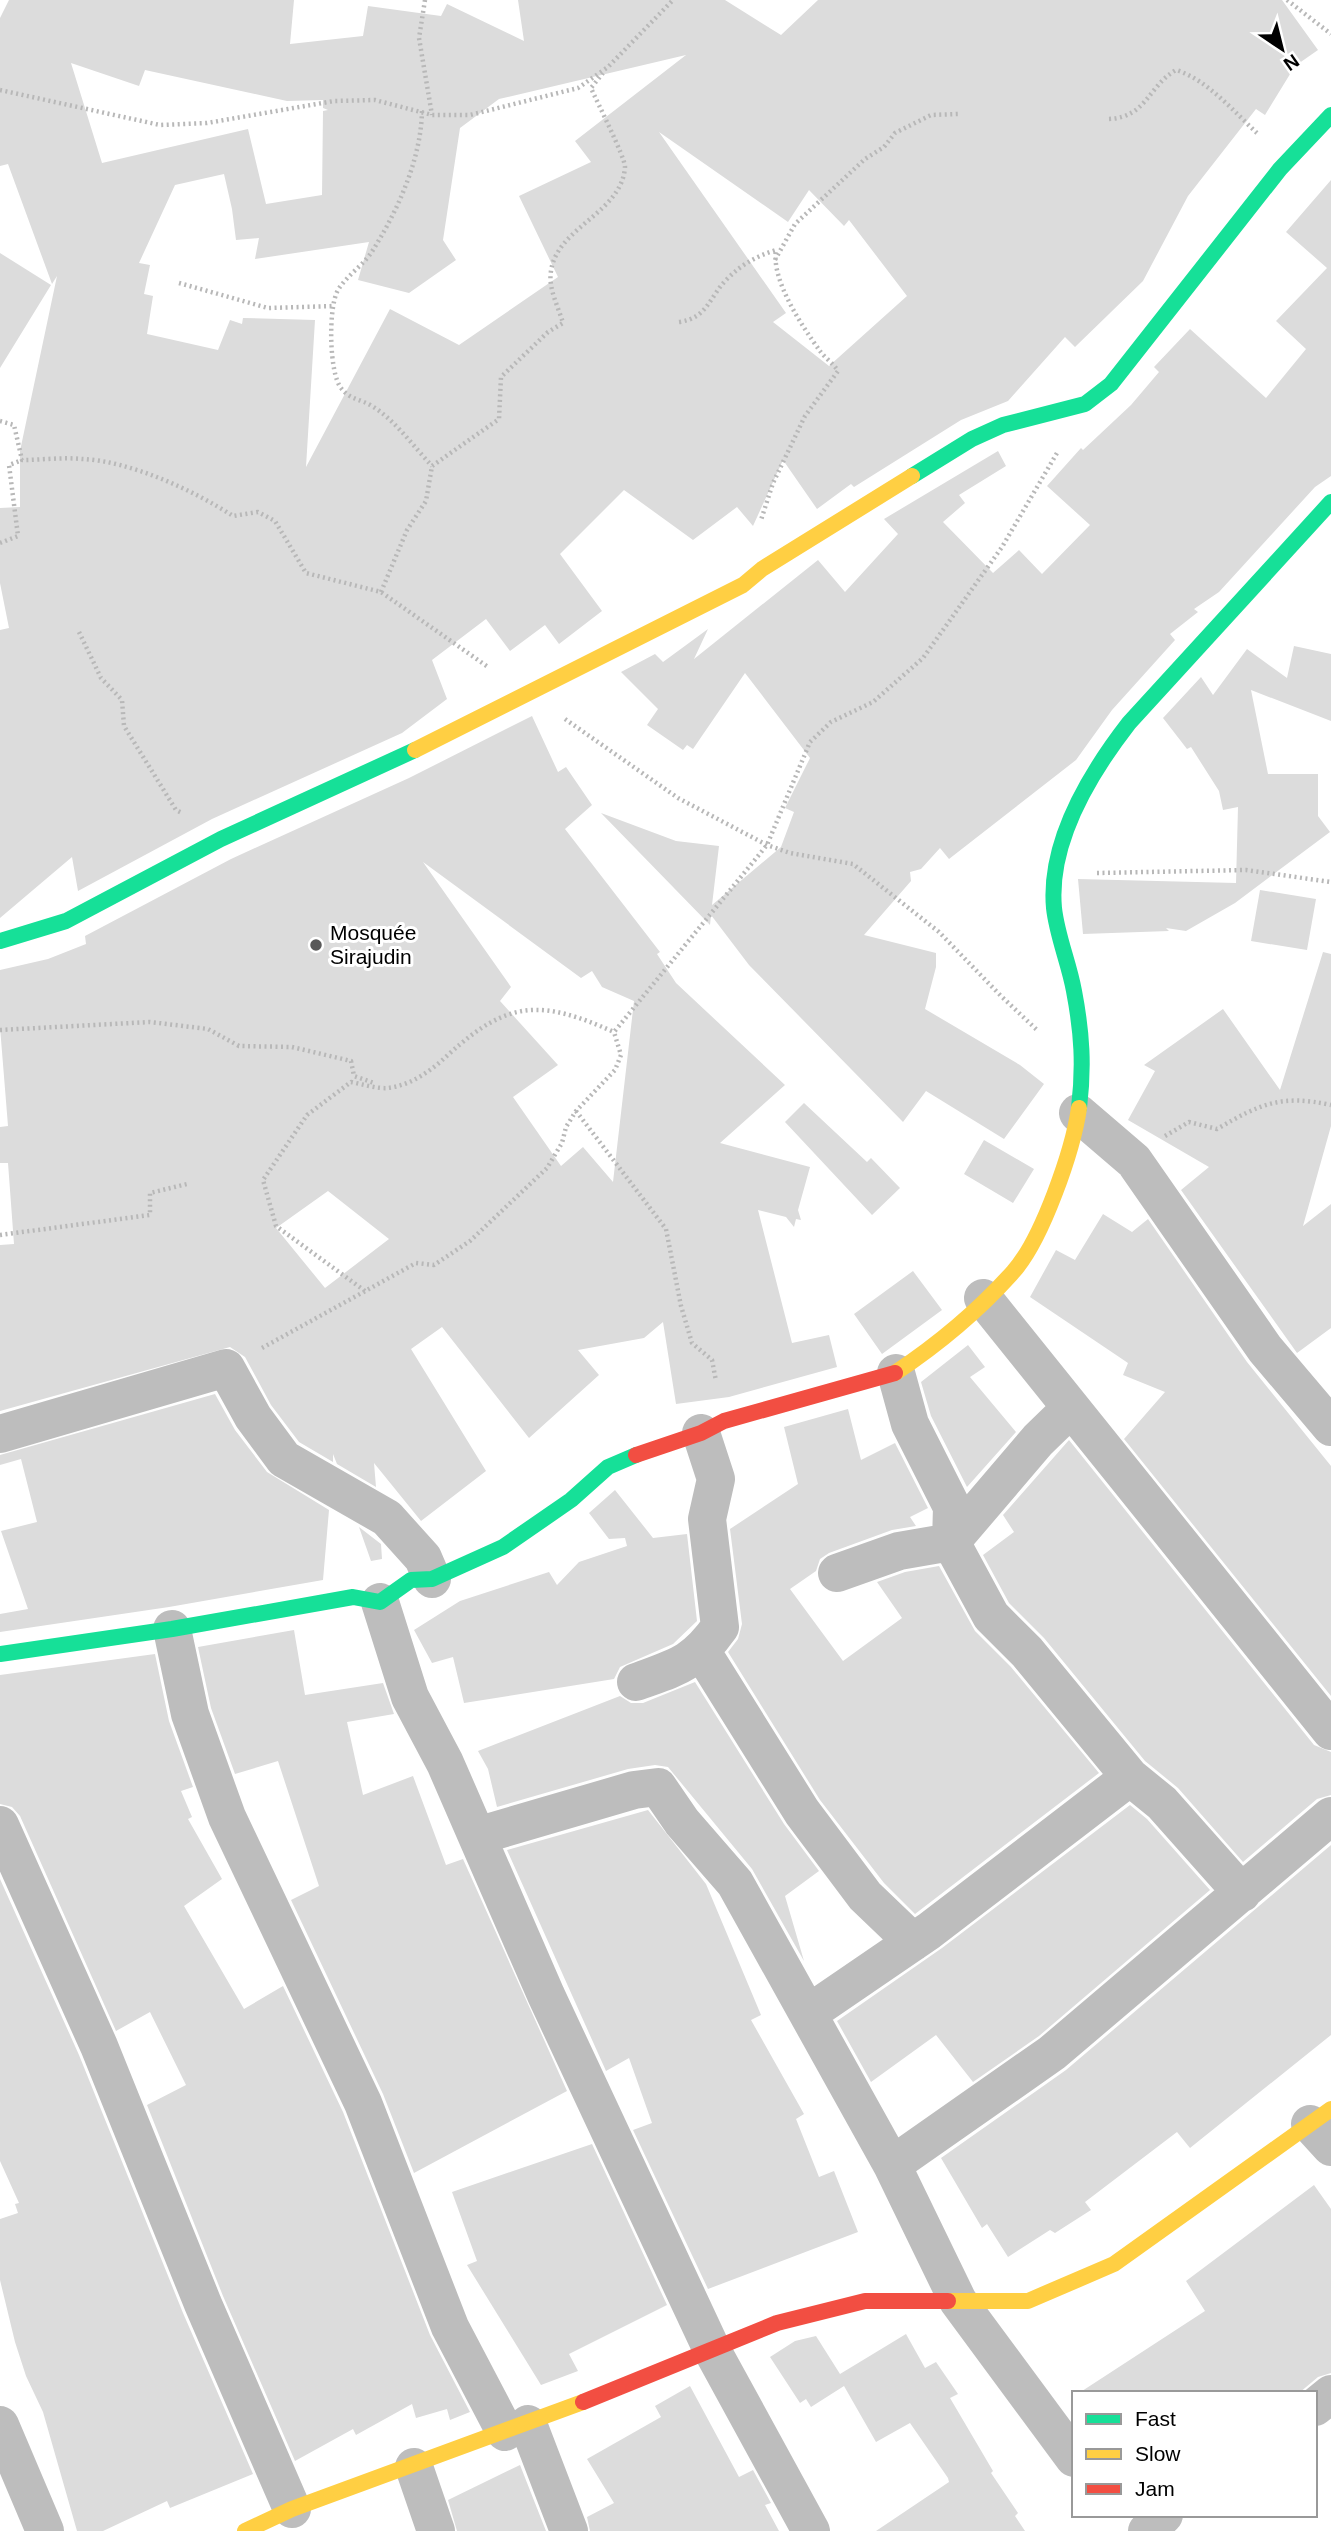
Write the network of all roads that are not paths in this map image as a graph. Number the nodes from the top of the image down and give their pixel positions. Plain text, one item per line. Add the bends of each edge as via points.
1 (1331, 115) edge
2 (1331, 502) edge
3 (0, 941) edge
4 (1078, 1113) junction
5 (983, 1298) junction
6 (895, 1373) junction
7 (1071, 1408) junction
8 (712, 1427) junction
9 (1331, 1427) edge
10 (0, 1434) edge
11 (951, 1542) junction
12 (837, 1573) dead end
13 (432, 1579) junction
14 (380, 1602) junction
15 (172, 1629) junction
16 (702, 1652) junction
17 (0, 1654) edge
18 (636, 1682) dead end
19 (1331, 1731) edge
20 (1130, 1777) junction
21 (1331, 1816) edge
22 (0, 1825) edge
23 (477, 1836) junction
24 (1242, 1894) junction
25 (913, 1941) junction
26 (809, 2013) junction
27 (1324, 2127) edge
28 (892, 2165) junction
29 (958, 2301) junction
30 (713, 2351) junction
31 (1331, 2394) edge
32 (1317, 2405) edge
33 (517, 2428) junction
34 (2, 2436) edge
35 (1072, 2455) edge
36 (414, 2467) junction
37 (292, 2509) junction
38 (1162, 2517) edge
39 (45, 2531) edge
40 (244, 2531) edge
41 (436, 2531) edge
42 (569, 2531) edge
43 (811, 2531) edge
44 (1147, 2531) edge

1 - 3 street via 1289,160 1153,335 1111,384 1085,404 1003,425 972,439 743,585 400,758 221,839 66,921
2 - 4 street via 1129,723 1099,762 1074,810 1055,874 1054,908 1074,991 1084,1066
4 - 5 street via 1045,1217 1015,1270
4 - 9 street via 1133,1161 1265,1349
5 - 6 street via 947,1335
5 - 7 street
6 - 8 street
6 - 11 street via 910,1424 952,1507
7 - 11 street
7 - 19 street
8 - 13 street via 608,1467 571,1500 503,1547
8 - 16 street via 716,1479 707,1519 720,1627
10 - 13 street via 226,1368 253,1417 284,1459 387,1518 423,1558
11 - 12 street via 899,1551
11 - 20 street via 991,1616 1027,1652
13 - 14 street via 411,1580
14 - 15 street via 353,1597
14 - 23 street via 410,1697
15 - 17 street
15 - 33 street via 190,1714 227,1817 363,2104 450,2327
16 - 18 street
16 - 25 street via 802,1812 865,1896
20 - 24 street via 1162,1803
20 - 25 street
21 - 24 street
22 - 37 street via 99,2046
23 - 26 street via 658,1787 735,1883
23 - 30 street via 546,1995
24 - 28 street via 1052,2053
25 - 26 street
26 - 28 street
27 - 29 street via 1114,2264 1028,2301
28 - 29 street
29 - 30 street via 865,2301 777,2323
29 - 35 street
30 - 33 street
30 - 43 street
31 - 32 street
33 - 36 street
33 - 42 street
34 - 39 street
36 - 37 street
36 - 41 street
37 - 40 street
38 - 44 street

